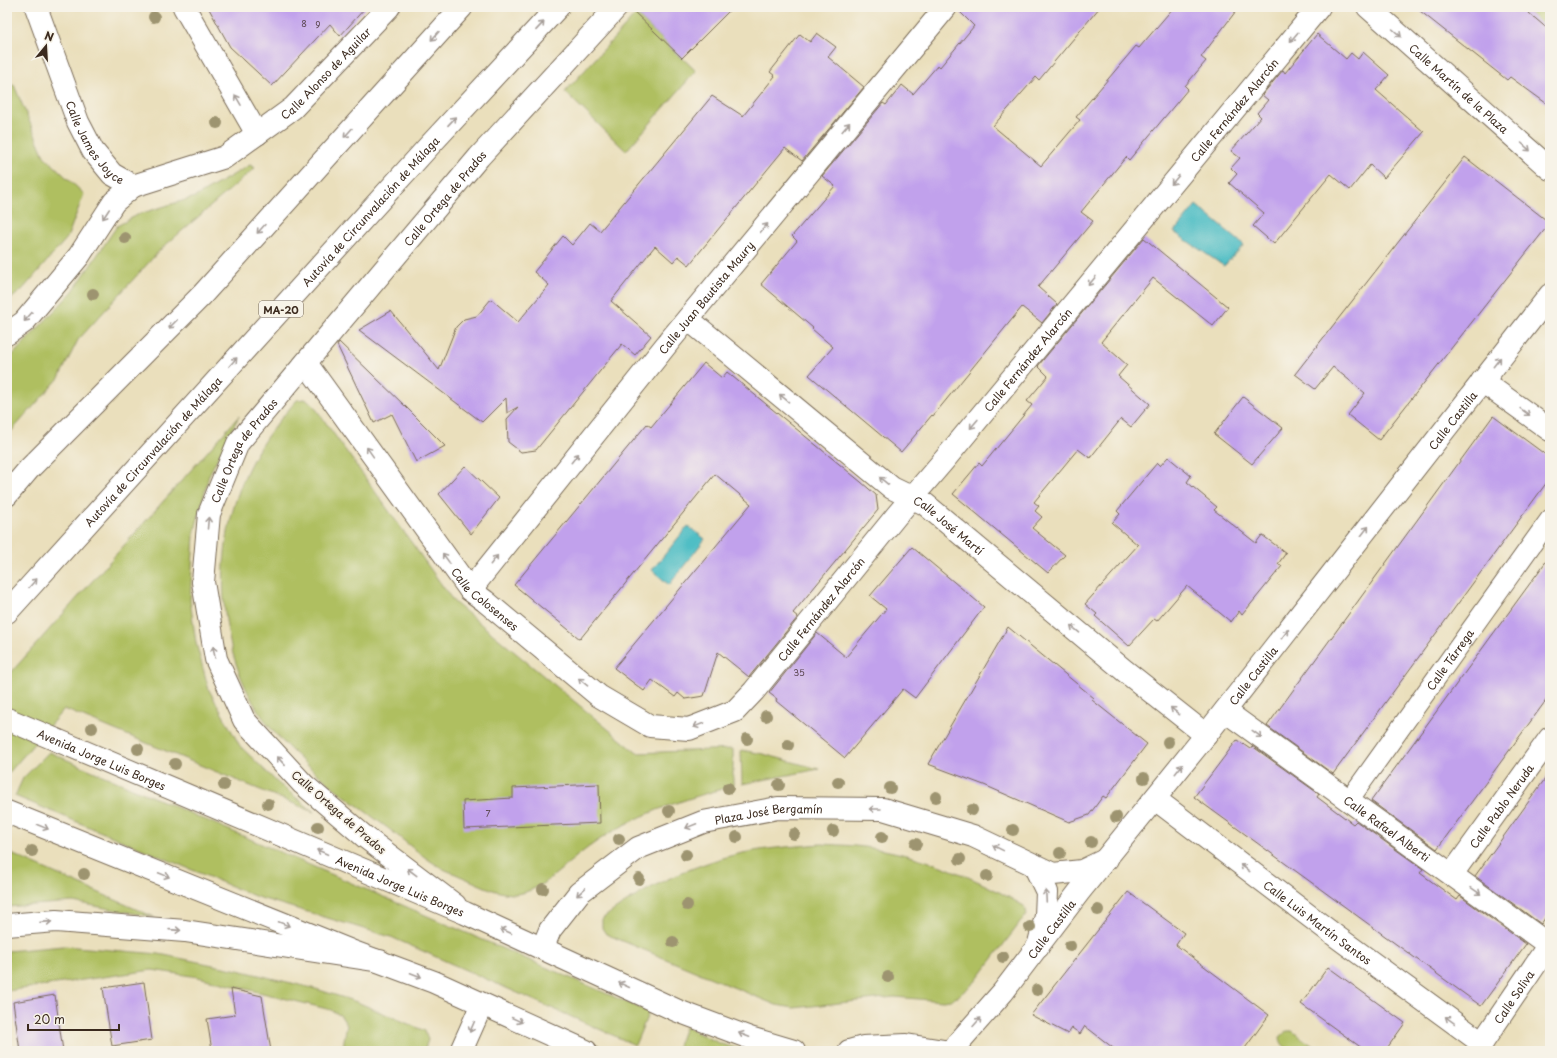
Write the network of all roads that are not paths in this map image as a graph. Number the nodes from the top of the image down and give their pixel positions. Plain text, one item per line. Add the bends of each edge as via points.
1 (36, 7) edge
2 (184, 7) edge
3 (389, 7) edge
4 (462, 7) edge
5 (558, 7) edge
6 (617, 7) edge
7 (946, 7) edge
8 (1318, 7) edge
9 (1368, 7) edge
10 (257, 134) junction
11 (1550, 169) edge
12 (133, 186) junction
13 (1550, 295) edge
14 (688, 319) junction
15 (7, 334) edge
16 (306, 363) junction
17 (1482, 381) junction
18 (1550, 430) edge
19 (7, 495) edge
20 (912, 497) junction
21 (1550, 519) edge
22 (470, 590) junction
23 (7, 612) edge
24 (735, 711) joint
25 (1225, 711) junction
26 (7, 719) edge
27 (1206, 735) junction
28 (1550, 738) edge
29 (1155, 799) junction
30 (1348, 800) junction
31 (7, 812) edge
32 (1107, 859) junction
33 (1034, 865) junction
34 (1452, 874) junction
35 (465, 913) junction
36 (7, 925) edge
37 (1549, 944) edge
38 (543, 947) junction
39 (1038, 947) junction
40 (380, 961) junction
41 (482, 1004) junction
42 (1480, 1047) edge
43 (461, 1051) edge
44 (586, 1051) edge
45 (794, 1051) edge
46 (849, 1051) edge
47 (944, 1051) edge
48 (951, 1051) edge

1 - 12 main road, Calle James Joyce via 78,122 93,151 112,174
10 -> 2 main road
3 - 10 main road, Calle Alonso de Aguilar via 292,108
4 -> 19 main road via 202,295
23 -> 5 main road, Autovía de Circunvalación de Málaga / MA-20
6 - 16 main road, Calle Ortega de Prados via 479,157
14 -> 7 main road, Calle Juan Bautista Maury
8 -> 20 main road, Calle Fernández Alarcón
9 -> 11 main road, Calle Martín de la Plaza
10 - 12 main road, Calle James Joyce via 225,157
12 -> 15 main road via 114,202 79,256 24,322
17 -> 13 main road, Calle Castilla
20 -> 14 main road, Calle José Martí via 892,488
22 -> 14 main road, Calle Juan Bautista Maury
22 -> 16 main road, Calle Colosenses
35 -> 16 main road, Calle Ortega de Prados via 365,837 303,784 244,720 216,659 203,582 209,514 238,443
17 -> 18 main road
25 -> 17 main road, Calle Castilla
20 - 24 main road, Calle Fernández Alarcón
27 -> 20 main road, Calle José Martí via 925,504
21 - 30 street, Calle Tárrega
24 -> 22 main road, Calle Colosenses via 689,729 650,726 599,696
25 - 27 main road, Calle Castilla
25 -> 30 main road, Calle Rafael Alberti
35 -> 26 main road, Avenida Jorge Luis Borges
29 -> 27 main road, Calle Castilla
28 - 34 main road, Calle Pablo Neruda
29 - 32 main road, Calle Castilla
42 -> 29 main road, Calle Luis Martín Santos
30 - 34 main road, Calle Rafael Alberti
31 -> 40 main road
32 - 33 main road, Plaza José Bergamín via 1082,871 1053,874
32 - 39 main road, Calle Castilla
33 -> 38 main road, Plaza José Bergamín via 973,836 883,809 778,808 703,822 638,848 579,893 550,930
39 -> 33 main road via 1046,916 1048,892
34 -> 37 main road, Calle Rafael Alberti
38 -> 35 main road, Avenida Jorge Luis Borges
36 -> 40 main road via 56,921 185,931
37 - 42 main road, Calle Soliva
45 -> 38 main road, Avenida Jorge Luis Borges via 750,1038 678,1010
48 -> 39 main road, Calle Castilla
40 -> 41 main road
41 -> 43 main road
41 -> 44 main road
46 - 47 main road via 863,1047 906,1045

